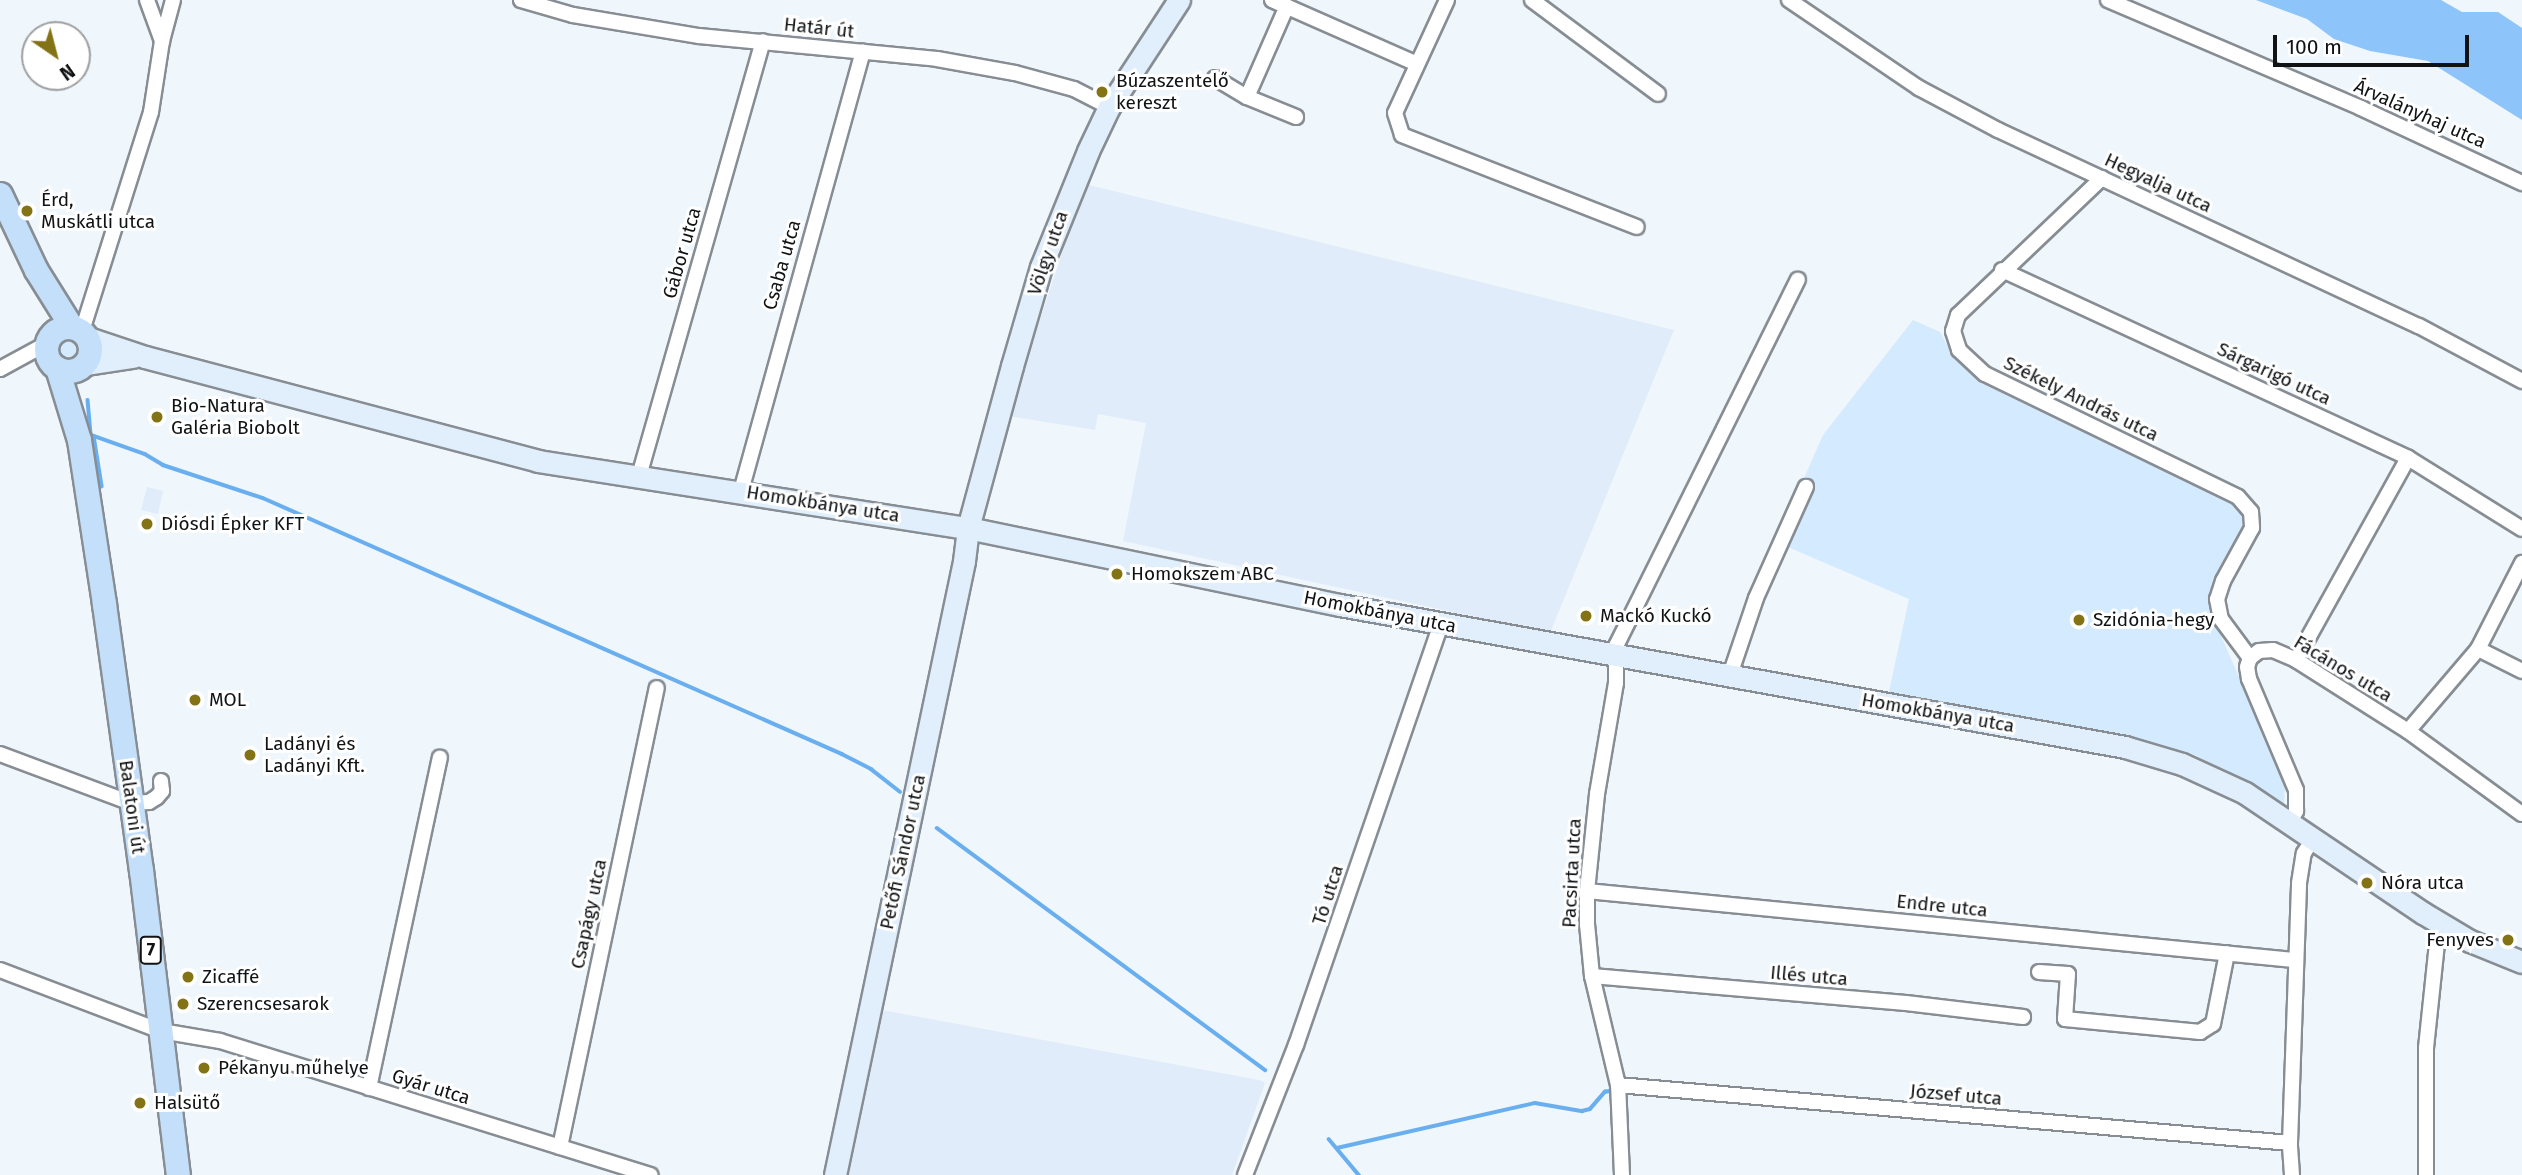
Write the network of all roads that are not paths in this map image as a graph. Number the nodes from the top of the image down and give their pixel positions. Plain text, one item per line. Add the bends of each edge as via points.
1 (147, 0) edge
2 (173, 0) edge
3 (520, 0) edge
4 (1180, 0) edge
5 (1272, 0) edge
6 (1447, 0) edge
7 (1532, 0) edge
8 (1789, 0) edge
9 (2108, 0) edge
10 (1287, 6) junction
11 (162, 41) junction
12 (763, 41) junction
13 (863, 52) junction
14 (1416, 64) junction
15 (1215, 78) dead end
16 (1658, 94) dead end
17 (1247, 97) junction
18 (1109, 107) junction
19 (1296, 117) dead end
20 (2102, 178) junction
21 (2522, 183) edge
22 (0, 194) edge
23 (1637, 228) dead end
24 (2002, 270) junction
25 (1798, 280) dead end
26 (68, 335) junction
27 (145, 357) junction
28 (83, 365) junction
29 (57, 368) junction
30 (0, 369) edge
31 (2522, 381) edge
32 (79, 440) junction
33 (2408, 458) junction
34 (639, 476) junction
35 (1806, 487) dead end
36 (741, 491) junction
37 (968, 528) junction
38 (2522, 529) edge
39 (2522, 563) edge
40 (1441, 624) junction
41 (2478, 649) junction
42 (1616, 655) junction
43 (2250, 658) junction
44 (2296, 660) junction
45 (2522, 671) edge
46 (1730, 675) junction
47 (657, 688) dead end
48 (2408, 731) junction
49 (0, 754) edge
50 (440, 758) dead end
51 (161, 781) dead end
52 (131, 803) junction
53 (2522, 814) edge
54 (2290, 822) junction
55 (2313, 839) junction
56 (1587, 891) junction
57 (2444, 926) junction
58 (2227, 953) junction
59 (2294, 960) junction
60 (2522, 962) edge
61 (0, 970) edge
62 (2039, 972) dead end
63 (1592, 976) junction
64 (2023, 1017) dead end
65 (161, 1031) junction
66 (1618, 1085) junction
67 (369, 1088) junction
68 (2290, 1143) junction
69 (560, 1147) junction
70 (178, 1175) edge
71 (651, 1175) edge
72 (835, 1175) edge
73 (1245, 1175) edge
74 (1622, 1175) edge
75 (2292, 1175) edge
76 (2426, 1175) edge

1 - 11 street
2 - 11 street
3 - 12 street, Határ út via 573,15 699,36
4 - 18 street, Völgy utca
5 - 10 street
6 - 14 street
7 - 16 street
8 - 20 street, Hegyalja utca via 1919,88
9 - 21 street, Árvalányhaj utca via 2373,113
10 - 14 street
10 - 17 street
11 - 26 street via 151,112 123,204
12 - 13 street, Határ út
12 - 34 street, Gábor utca
13 - 18 street, Határ út via 1015,73 1074,89
13 - 36 street, Csaba utca
14 - 23 street via 1395,113 1402,135
15 - 17 street
17 - 19 street
18 - 37 street, Völgy utca via 1041,267
20 - 24 street, Székely András utca
20 - 31 street, Hegyalja utca via 2419,326
22 - 26 main road, 7
24 - 33 street, Sárgarigó utca
24 - 43 street, Székely András utca via 1958,315 1953,331 1968,361 1984,374 2238,497 2251,512 2252,528 2217,599 2221,619
25 - 42 street, Pacsirta utca via 1616,646
26 - 27 street, Homokbánya utca
26 - 28 main road, 7 via 90,350
26 - 29 main road, 7 via 47,353
26 - 30 street
27 - 28 street, Homokbánya utca
27 - 34 street, Homokbánya utca via 502,452
28 - 29 main road via 73,370
28 - 32 main road, Balatoni út / 7
29 - 32 main road, Balatoni út / 7
32 - 52 main road, Balatoni út / 7
33 - 38 street, Sárgarigó utca
33 - 44 street
34 - 36 street, Homokbánya utca
35 - 46 street via 1756,598
36 - 37 street, Homokbánya utca
37 - 40 street, Homokbánya utca
37 - 72 street, Petőfi Sándor utca
39 - 41 street
40 - 42 street, Homokbánya utca
40 - 73 street, Tó utca via 1296,1045
41 - 45 street
41 - 48 street
42 - 46 street, Homokbánya utca
42 - 56 street, Pacsirta utca
43 - 44 street, Fácános utca via 2259,651 2273,650
43 - 54 street via 2249,679 2296,790 2296,811
44 - 48 street, Fácános utca
46 - 54 street, Homokbánya utca via 2125,747 2215,778
47 - 69 street, Csapágy utca
48 - 53 street, Fácános utca
49 - 52 street
50 - 67 street
51 - 52 street via 157,797
52 - 65 main road, Balatoni út / 7
54 - 55 street, Homokbánya utca
55 - 57 street, Homokbánya utca
55 - 59 street via 2304,853 2299,883
56 - 58 street, Endre utca
56 - 63 street, Pacsirta utca
57 - 60 street, Homokbánya utca
57 - 76 street via 2437,944 2426,1048
58 - 59 street, Endre utca
58 - 62 street via 2213,1024 2200,1032 2065,1019 2068,974
59 - 68 street
61 - 65 street, Gyár utca
63 - 64 street, Illés utca
63 - 66 street, Pacsirta utca
65 - 67 street, Gyár utca via 220,1041
65 - 70 main road, Balatoni út / 7
66 - 68 street, József utca
66 - 74 street, Pacsirta utca
67 - 69 street, Gyár utca
68 - 75 street
69 - 71 street, Gyár utca

